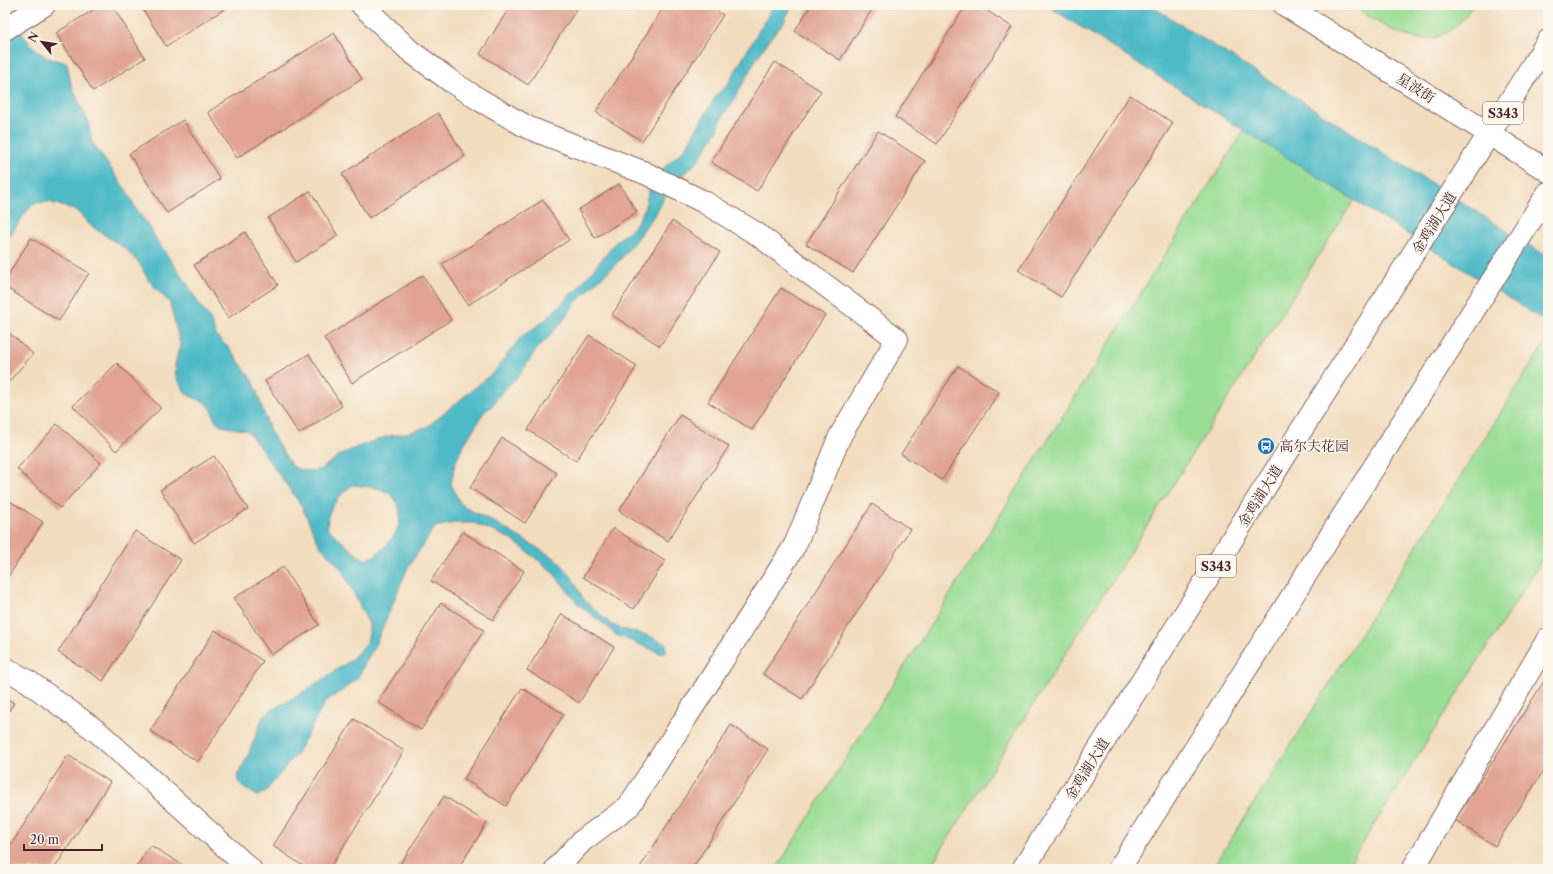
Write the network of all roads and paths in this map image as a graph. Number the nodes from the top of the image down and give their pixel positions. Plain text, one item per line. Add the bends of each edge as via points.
1 (362, 5) edge
2 (1285, 5) edge
3 (41, 7) edge
4 (5, 29) edge
5 (1548, 41) edge
6 (1489, 134) junction
7 (1548, 171) edge
8 (1548, 193) edge
9 (1548, 639) edge
10 (5, 668) edge
11 (237, 865) edge
12 (556, 869) edge
13 (1023, 869) edge
14 (1119, 869) edge
15 (1413, 869) edge

1 - 12 street via 428,65 506,116 688,193 757,234 897,339 840,436 795,545 709,682 629,806 582,841
2 - 6 street, 星波街
3 - 4 street
5 - 6 street, 金鸡湖大道 / S343
6 - 7 street, 星波街
6 - 13 street, 金鸡湖大道 / S343
8 - 14 street
9 - 15 street
10 - 11 street via 99,733

